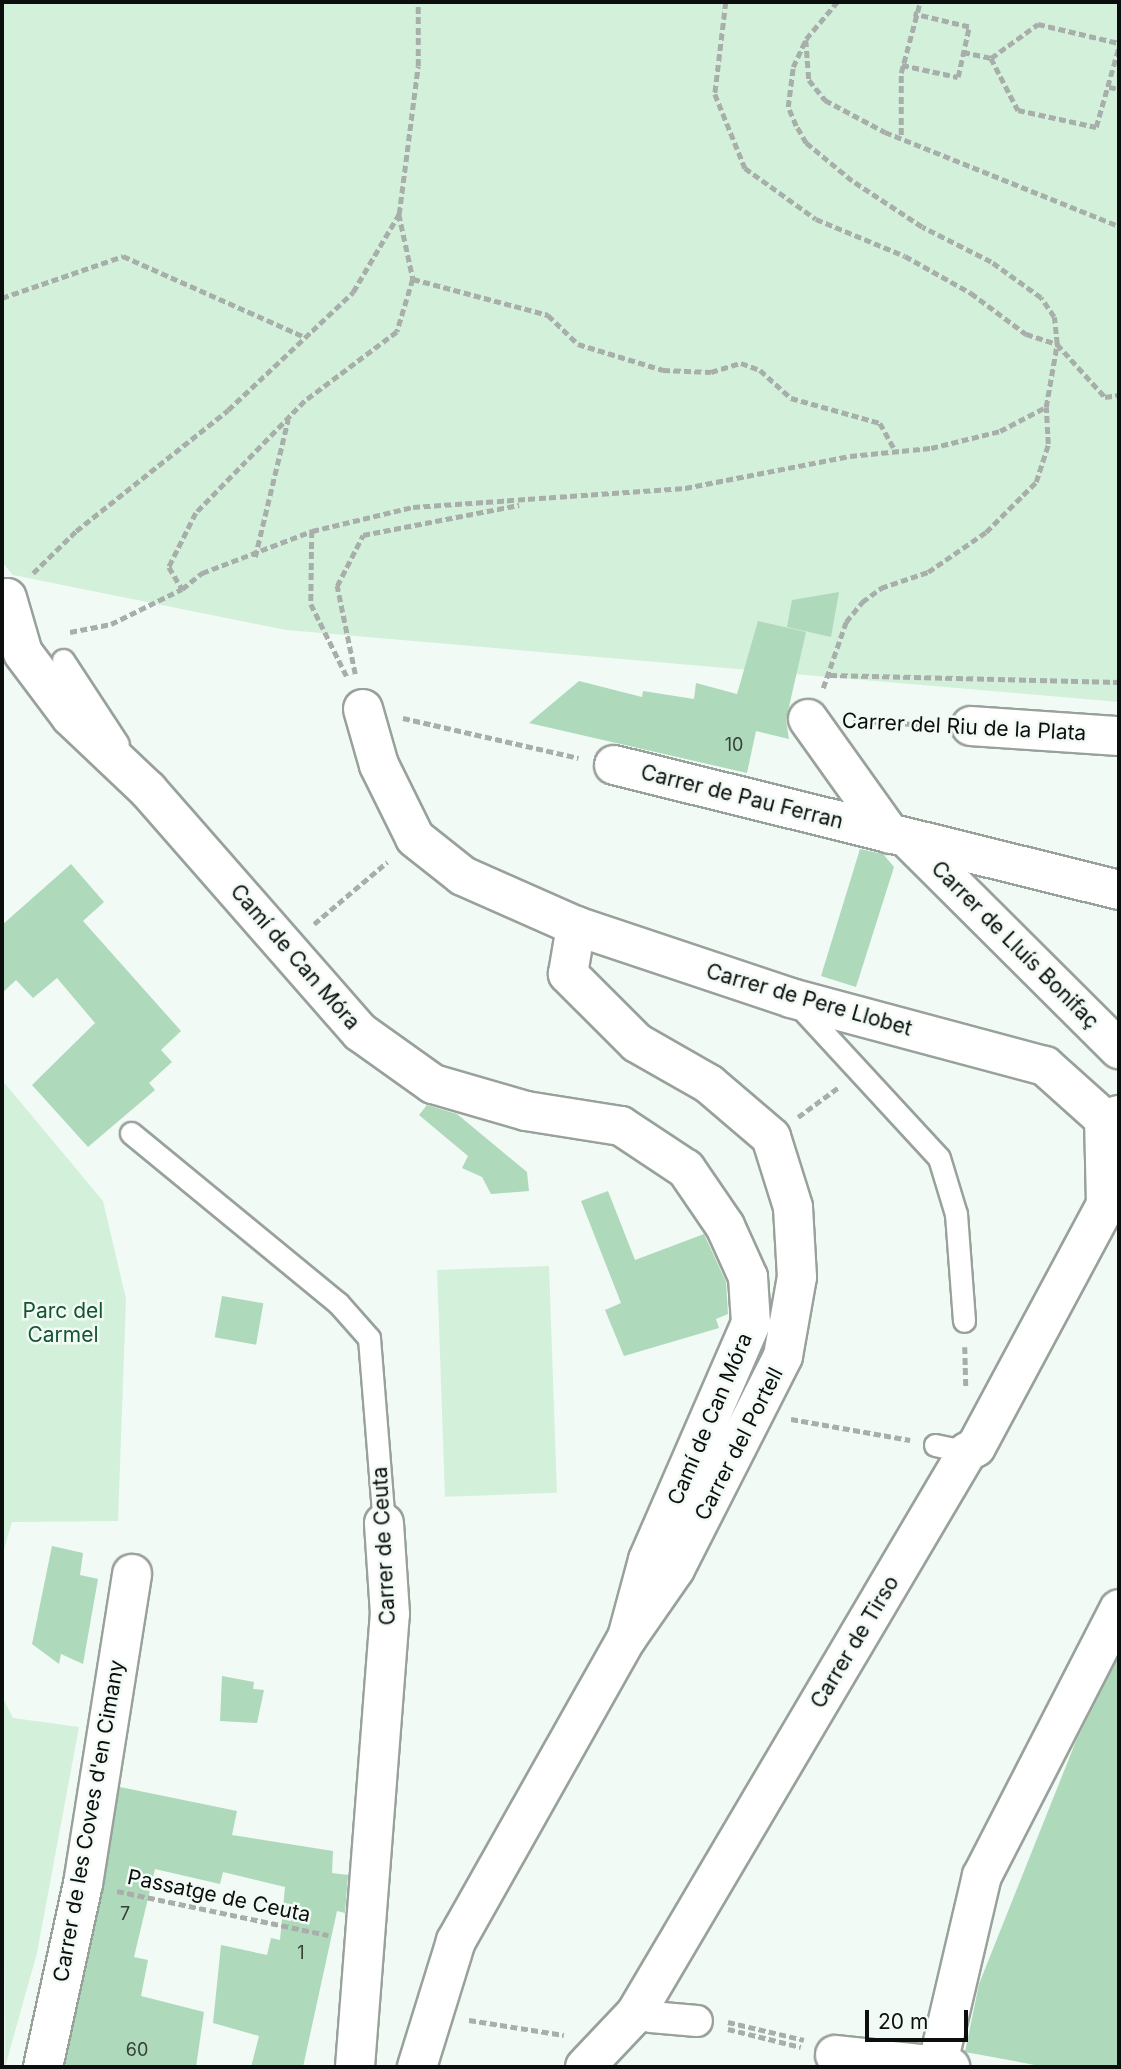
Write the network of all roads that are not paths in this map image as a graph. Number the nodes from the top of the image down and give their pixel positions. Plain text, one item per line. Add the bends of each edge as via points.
1 (4, 595) edge
2 (63, 660) dead end
3 (363, 709) road end
4 (808, 719) road end
5 (971, 726) road end
6 (1119, 736) edge
7 (614, 765) road end
8 (148, 790) junction
9 (900, 837) junction
10 (1119, 890) edge
11 (576, 926) junction
12 (791, 998) junction
13 (1119, 1049) edge
14 (1111, 1117) edge
15 (131, 1133) dead end
16 (964, 1321) dead end
17 (384, 1523) joint
18 (132, 1574) dead end
19 (1119, 1609) edge
20 (627, 1638) junction
21 (651, 2017) dead end
22 (697, 2021) road end
23 (835, 2055) road end
24 (944, 2065) edge
25 (43, 2067) edge
26 (355, 2067) edge
27 (417, 2067) edge
28 (585, 2067) edge

1 - 8 street, Camí de Can Móra via 31,663 71,718
2 - 8 lane
3 - 11 street via 379,765 415,838 463,876
4 - 9 street, Carrer de Lluís Bonifaç
5 - 6 street, Carrer del Riu de la Plata
7 - 9 street, Carrer de Pau Ferran
8 - 20 street, Camí de Can Móra via 360,1032 433,1084 526,1111 621,1126 686,1169 725,1226 748,1277 751,1323 648,1560
9 - 10 street, Carrer de Pau Ferran
9 - 13 street, Carrer de Lluís Bonifaç
11 - 12 street, Carrer de Pere Llobet
11 - 20 street, Carrer del Portell via 568,974 637,1043 709,1084 771,1137 793,1207 797,1277 783,1356 765,1416 675,1569
12 - 14 street, Carrer de Pere Llobet via 1045,1066
12 - 16 lane via 939,1158 956,1214
14 - 28 street, Carrer de Tirso via 1107,1205 976,1447 951,1448 636,2013
15 - 17 lane, Carrer de Ceuta via 338,1303 369,1338
17 - 26 street, Carrer de Ceuta via 390,1614
18 - 25 street, Carrer de les Coves d'en Cimany via 83,1884
19 - 24 street via 982,1876
20 - 27 street, Carrer del Portell via 456,1941
21 - 22 street
23 - 24 street

